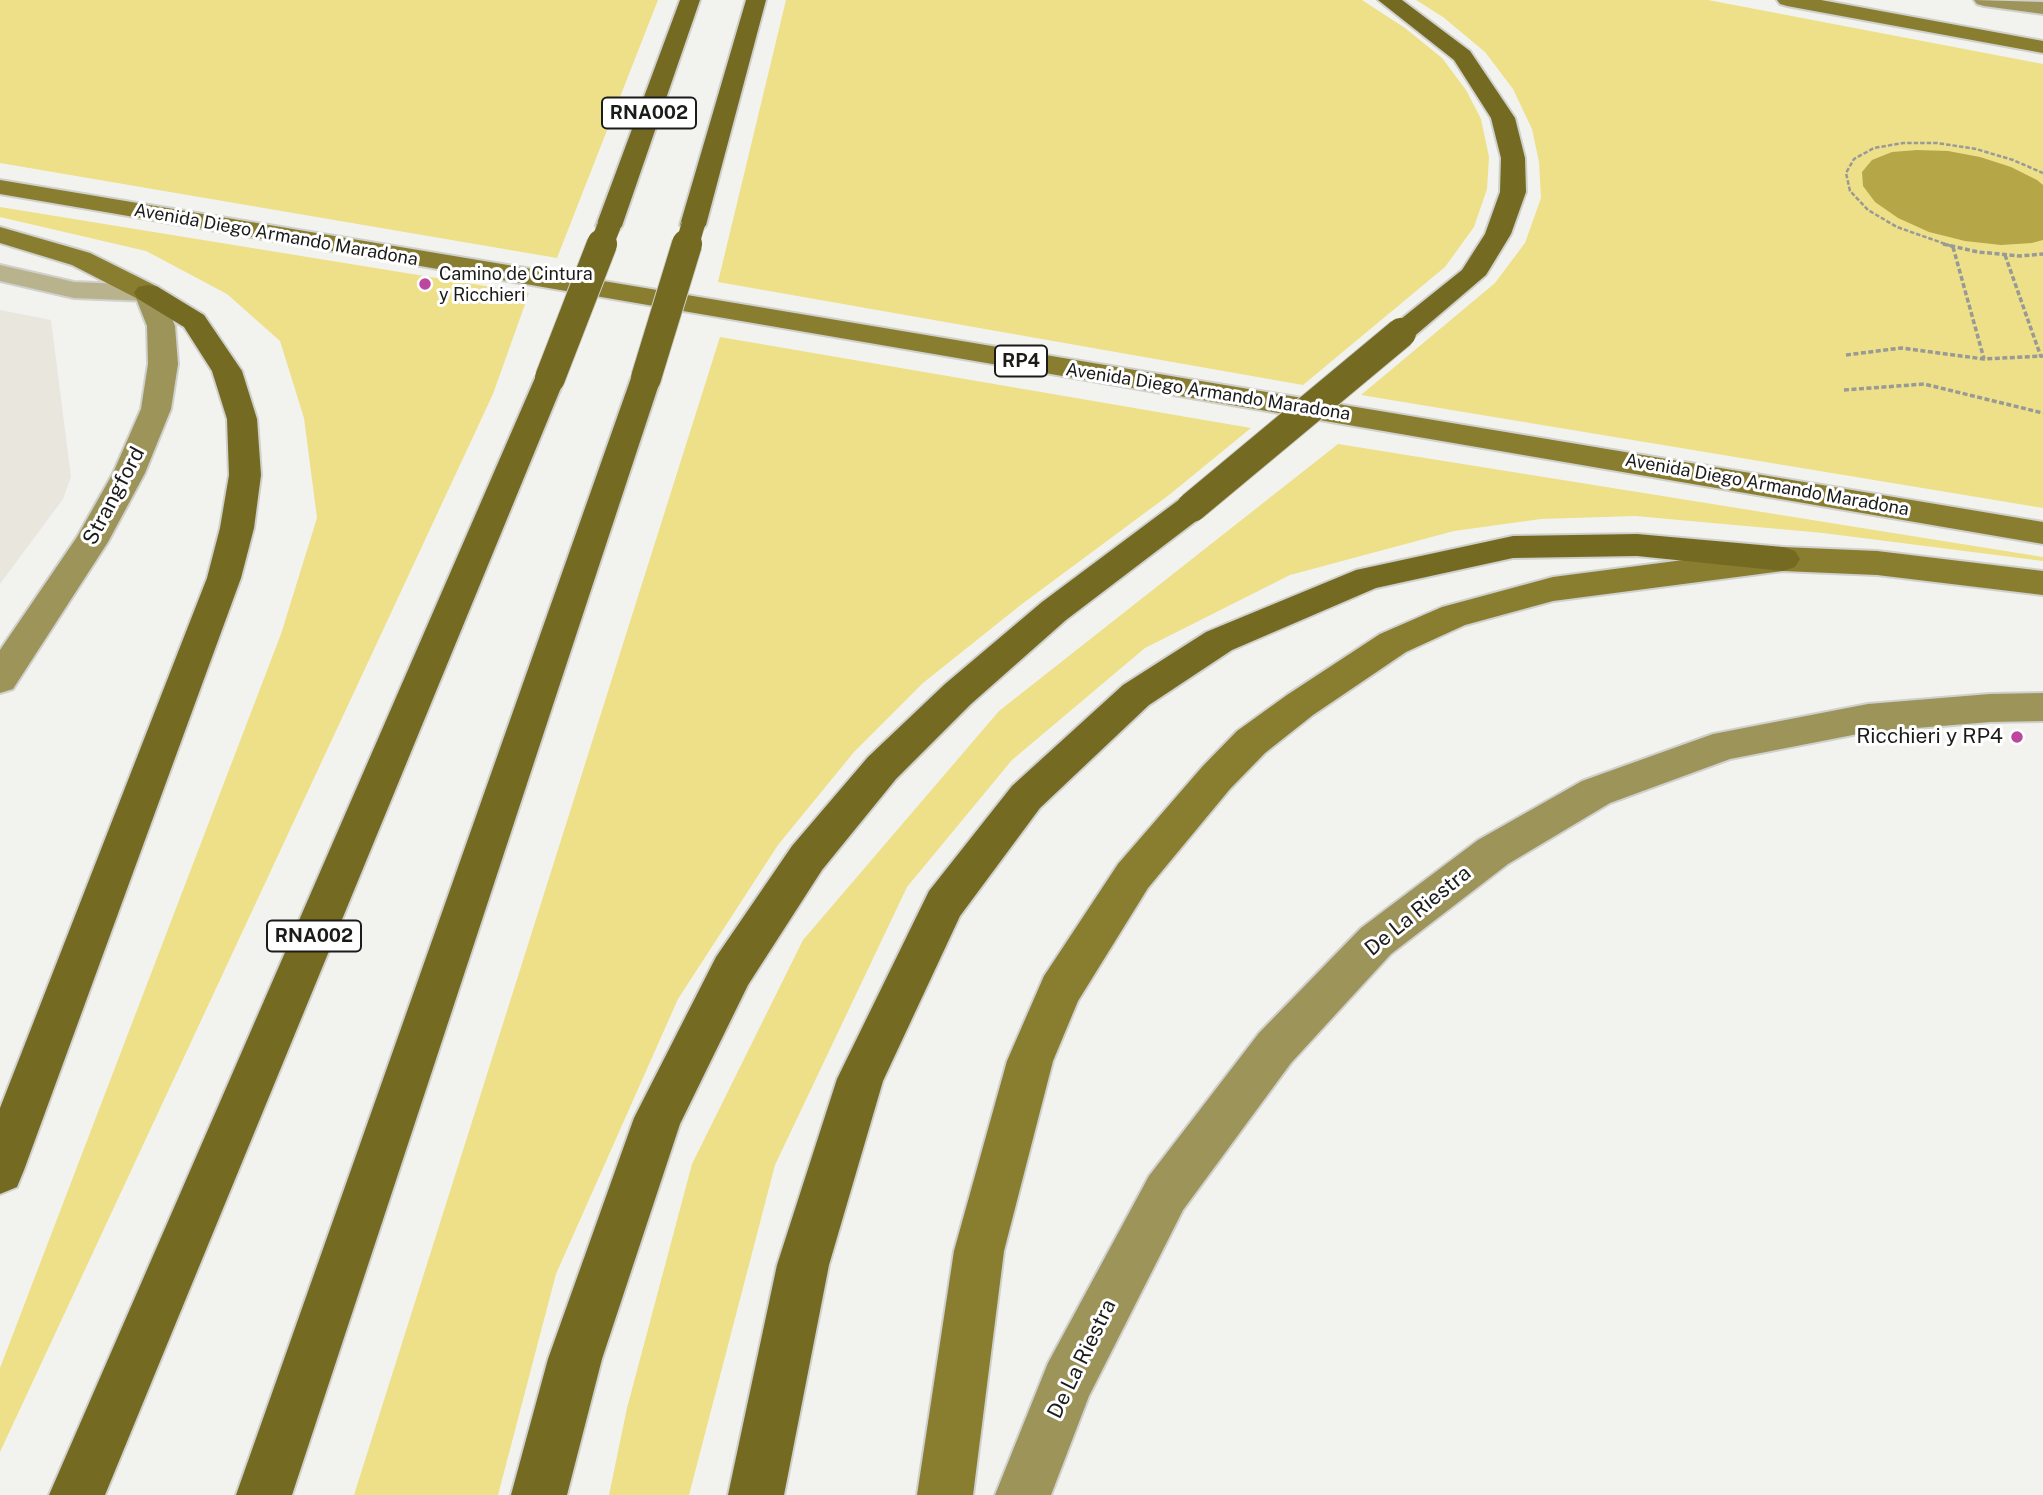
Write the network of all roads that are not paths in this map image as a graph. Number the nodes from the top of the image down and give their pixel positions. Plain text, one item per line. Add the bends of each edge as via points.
1 (690, 0) edge
2 (756, 0) edge
3 (1388, 0) edge
4 (1787, 0) edge
5 (1984, 0) edge
6 (2043, 8) edge
7 (2043, 47) edge
8 (0, 187) edge
9 (0, 235) edge
10 (0, 273) edge
11 (148, 293) junction
12 (2043, 533) edge
13 (1783, 559) junction
14 (2043, 583) edge
15 (0, 679) edge
16 (2043, 707) edge
17 (0, 1170) edge
18 (77, 1495) edge
19 (264, 1495) edge
20 (539, 1495) edge
21 (756, 1495) edge
22 (945, 1495) edge
23 (1023, 1495) edge

1 - 18 highway, RNA002, bridge via 550,378
2 - 19 highway, RNA002, bridge via 646,378
3 - 20 highway, bridge via 1462,56 1503,118 1513,158 1513,192 1498,234 1472,275 1192,507 1054,611 958,694 882,768 807,858 732,971 658,1118 575,1359
4 - 7 main road
5 - 6 street
8 - 12 main road, Avenida Diego Armando Maradona / RP4
9 - 11 main road via 80,260
10 - 11 street via 74,290
11 - 15 street, Strangford via 161,326 163,364 156,409 129,472 91,541
11 - 17 highway via 194,321 227,371 242,419 244,475 237,528 224,578
13 - 14 main road via 1877,563
13 - 21 highway via 1637,545 1513,547 1368,578 1219,641 1136,695 1026,797 944,904 866,1067 803,1265
13 - 22 main road via 1553,589 1454,616 1393,643 1300,705 1251,742 1216,778 1133,876 1096,931 1060,990 1030,1061 979,1251
16 - 23 street, De La Riestra via 1868,718 1727,745 1596,792 1493,852 1376,942 1275,1048 1166,1193 1066,1382

